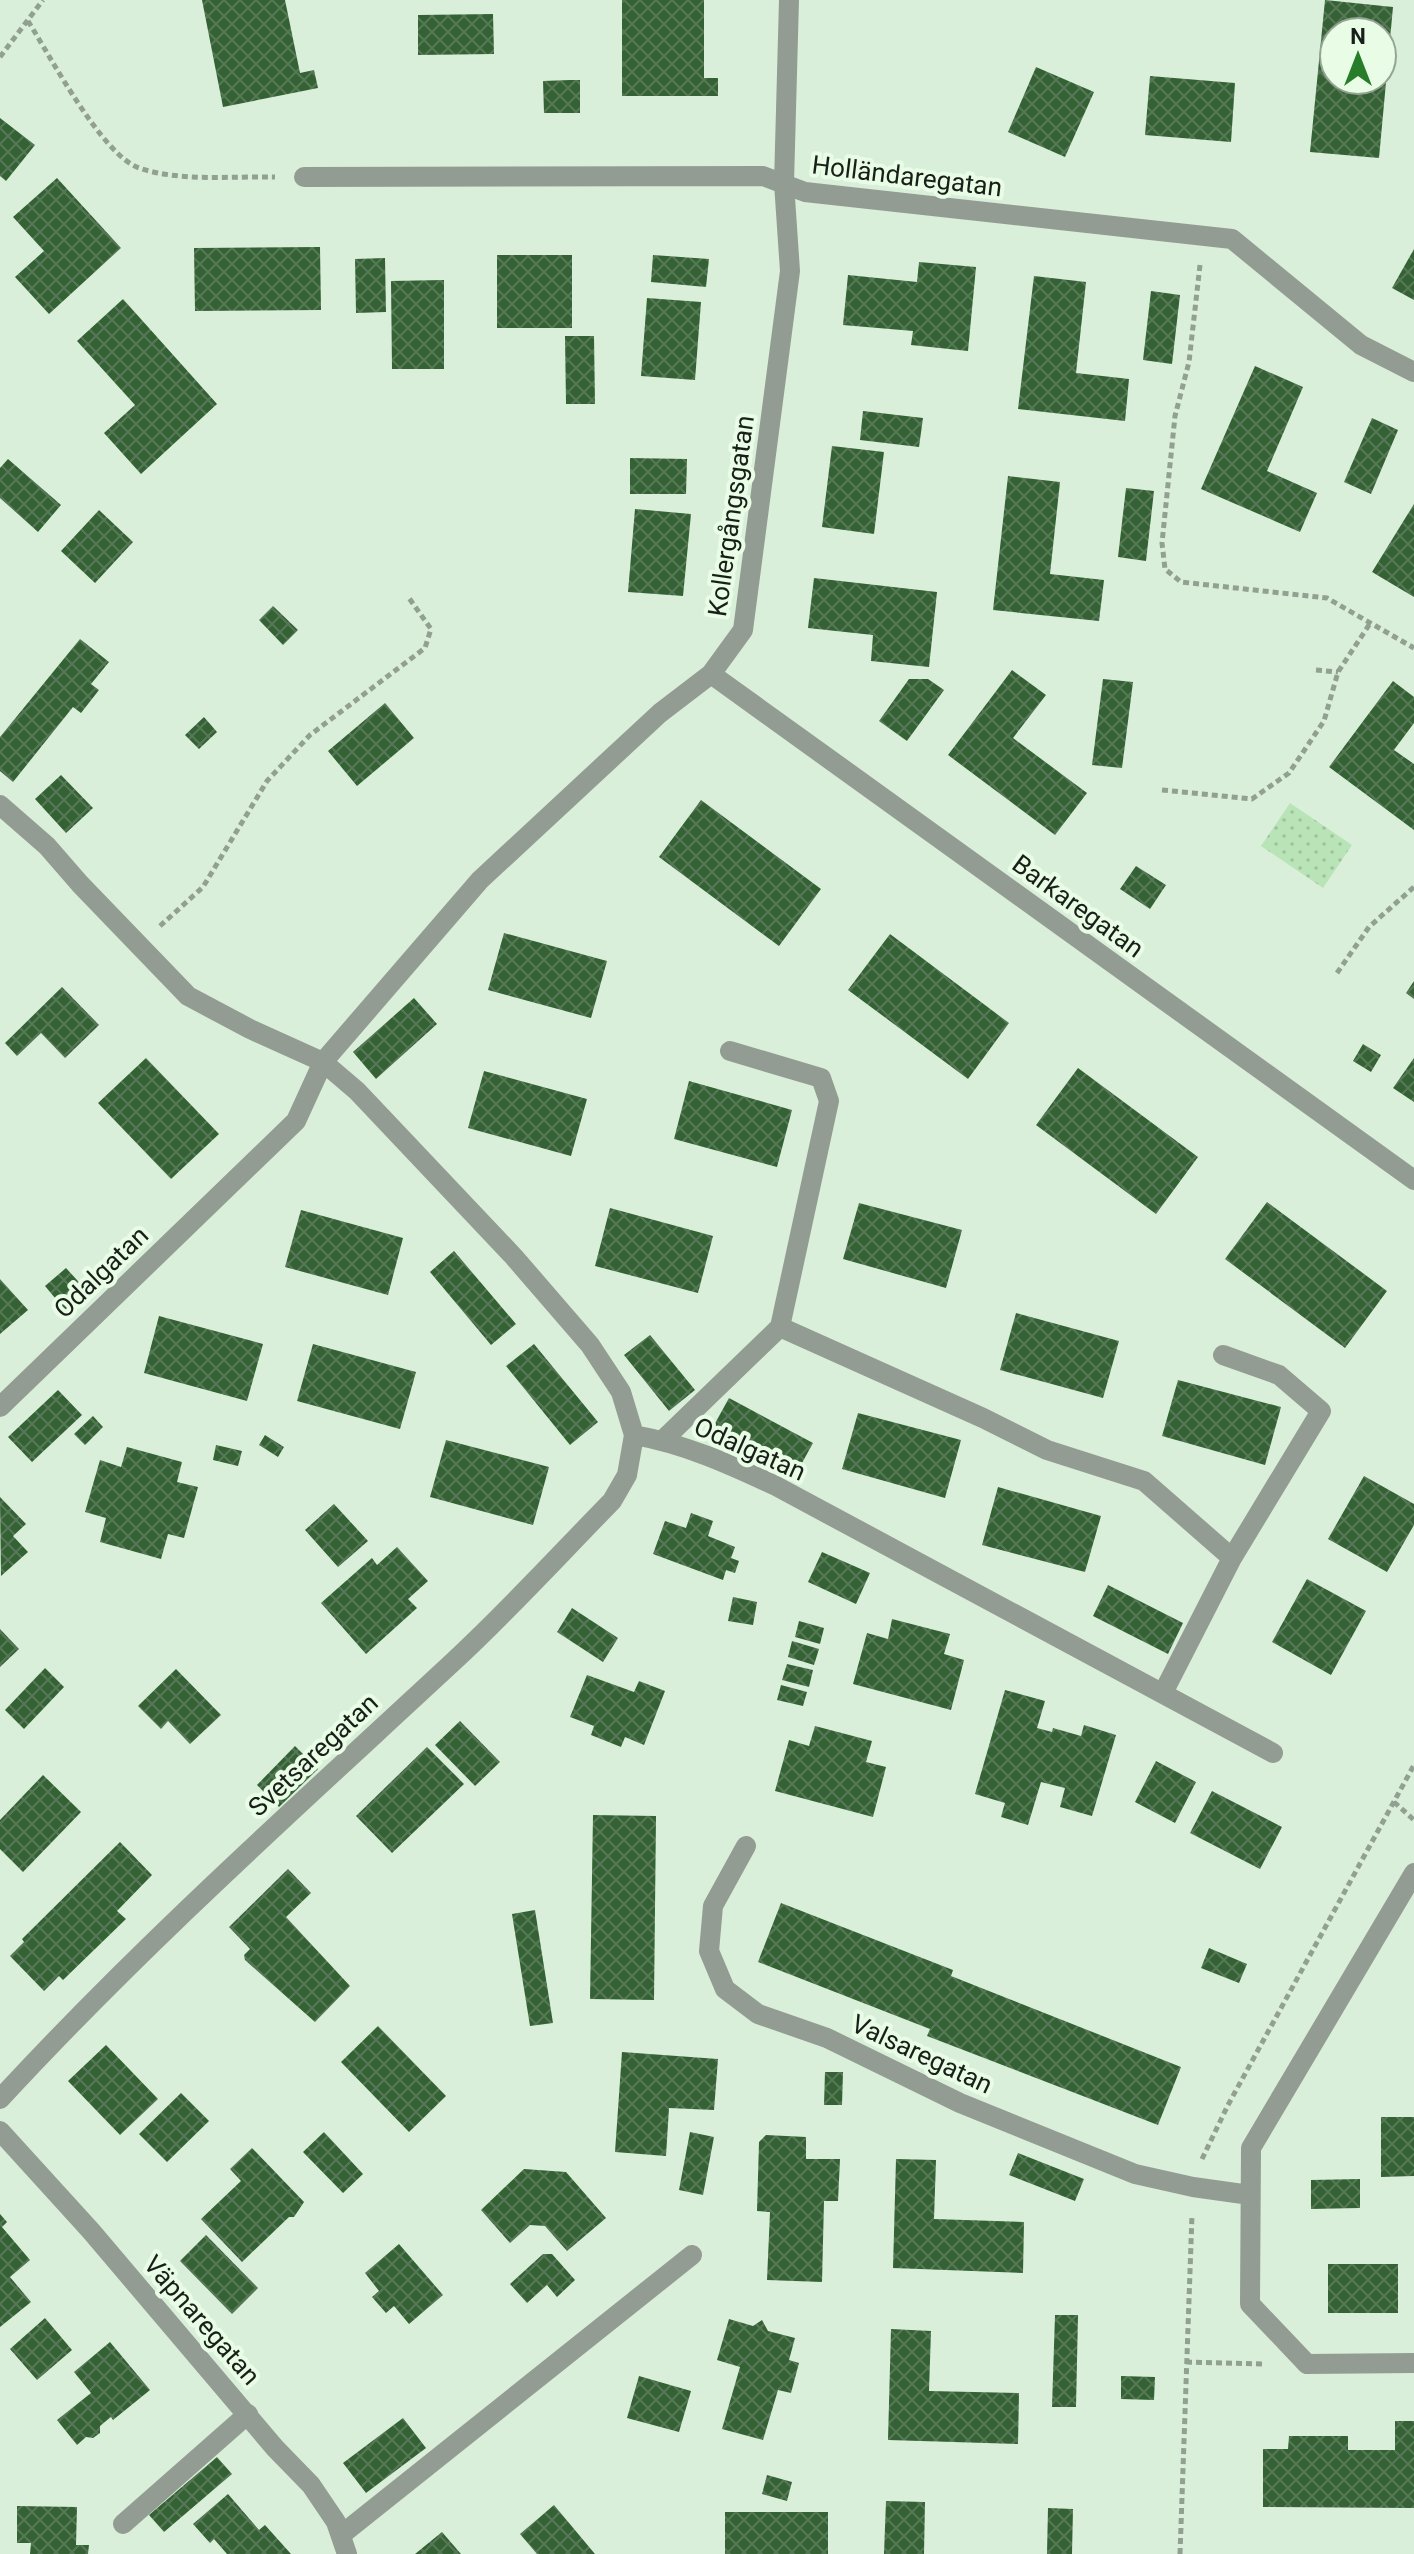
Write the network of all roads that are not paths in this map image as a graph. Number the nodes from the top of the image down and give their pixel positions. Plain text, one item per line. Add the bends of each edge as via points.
1 (789, 0) edge
2 (304, 177) road end
3 (784, 183) junction
4 (1414, 372) edge
5 (711, 674) junction
6 (1, 808) edge
7 (730, 1051) dead end
8 (323, 1062) junction
9 (1414, 1180) edge
10 (780, 1327) junction
11 (1223, 1355) dead end
12 (0, 1407) edge
13 (634, 1435) junction
14 (663, 1440) junction
15 (1232, 1558) junction
16 (1163, 1693) junction
17 (1273, 1753) dead end
18 (746, 1846) dead end
19 (1414, 1873) edge
20 (0, 2099) edge
21 (0, 2131) edge
22 (1250, 2195) junction
23 (692, 2255) dead end
24 (1414, 2363) edge
25 (248, 2414) junction
26 (123, 2524) dead end
27 (344, 2544) edge

1 - 3 street, Kollergångsgatan
2 - 3 street, Holländaregatan via 763,176
3 - 4 street, Holländaregatan via 805,192 1232,239 1361,345
3 - 5 street, Kollergångsgatan via 790,271 743,630
5 - 8 street, Kollergångsgatan via 660,713 480,880
5 - 9 street, Barkaregatan
6 - 8 street via 47,846 188,996
7 - 10 street via 821,1078 829,1101
8 - 12 street, Odalgatan via 296,1121
8 - 13 street via 368,1102 590,1345 621,1392
10 - 14 street
10 - 15 street via 1047,1450 1144,1481
11 - 15 street via 1279,1375 1321,1411
13 - 14 street, Odalgatan
13 - 20 street, Svetsaregatan via 627,1475 612,1501 456,1659 231,1867
14 - 16 street, Odalgatan via 776,1486
15 - 16 street
16 - 17 street, Odalgatan
18 - 22 street, Valsaregatan via 713,1906 709,1951 725,1989 758,2014 827,2038 960,2103 1135,2174
19 - 22 street via 1251,2148
21 - 25 street, Väpnaregatan
22 - 24 street via 1250,2304 1307,2364
23 - 27 street
25 - 26 street
25 - 27 street, Väpnaregatan via 311,2485

